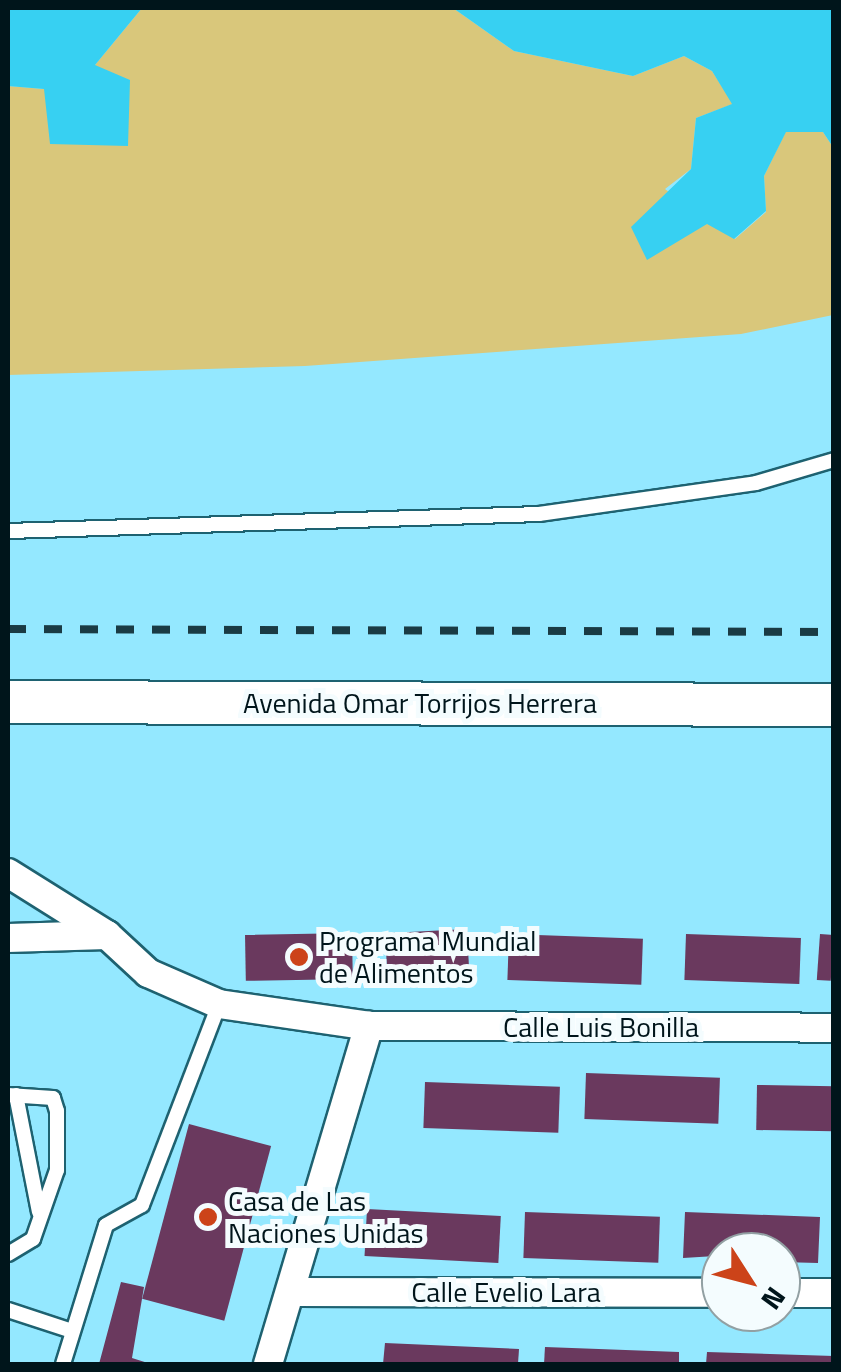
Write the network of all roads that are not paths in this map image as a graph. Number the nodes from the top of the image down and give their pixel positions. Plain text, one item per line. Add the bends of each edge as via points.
1 (834, 460) edge
2 (8, 531) edge
3 (8, 702) edge
4 (834, 704) edge
5 (8, 873) edge
6 (108, 935) junction
7 (8, 938) edge
8 (219, 1004) junction
9 (369, 1026) junction
10 (834, 1028) edge
11 (12, 1095) edge
12 (40, 1212) junction
13 (8, 1254) edge
14 (291, 1292) junction
15 (701, 1293) edge
16 (801, 1293) edge
17 (834, 1293) edge
18 (8, 1310) edge
19 (72, 1331) junction
20 (63, 1364) edge
21 (268, 1364) edge

1 - 2 lane via 756,483 540,514
3 - 4 main road, Avenida Omar Torrijos Herrera
5 - 6 street, Calle Luis Bonilla
6 - 7 street
6 - 8 street, Calle Luis Bonilla via 148,973
8 - 9 street, Calle Luis Bonilla
8 - 19 lane via 142,1204 106,1225
9 - 10 street, Calle Luis Bonilla
9 - 14 street
11 - 12 lane
11 - 12 lane via 53,1098 57,1111 56,1170
12 - 13 lane via 33,1238
14 - 15 street, Calle Evelio Lara
14 - 21 street
16 - 17 street
18 - 19 lane
19 - 20 lane

